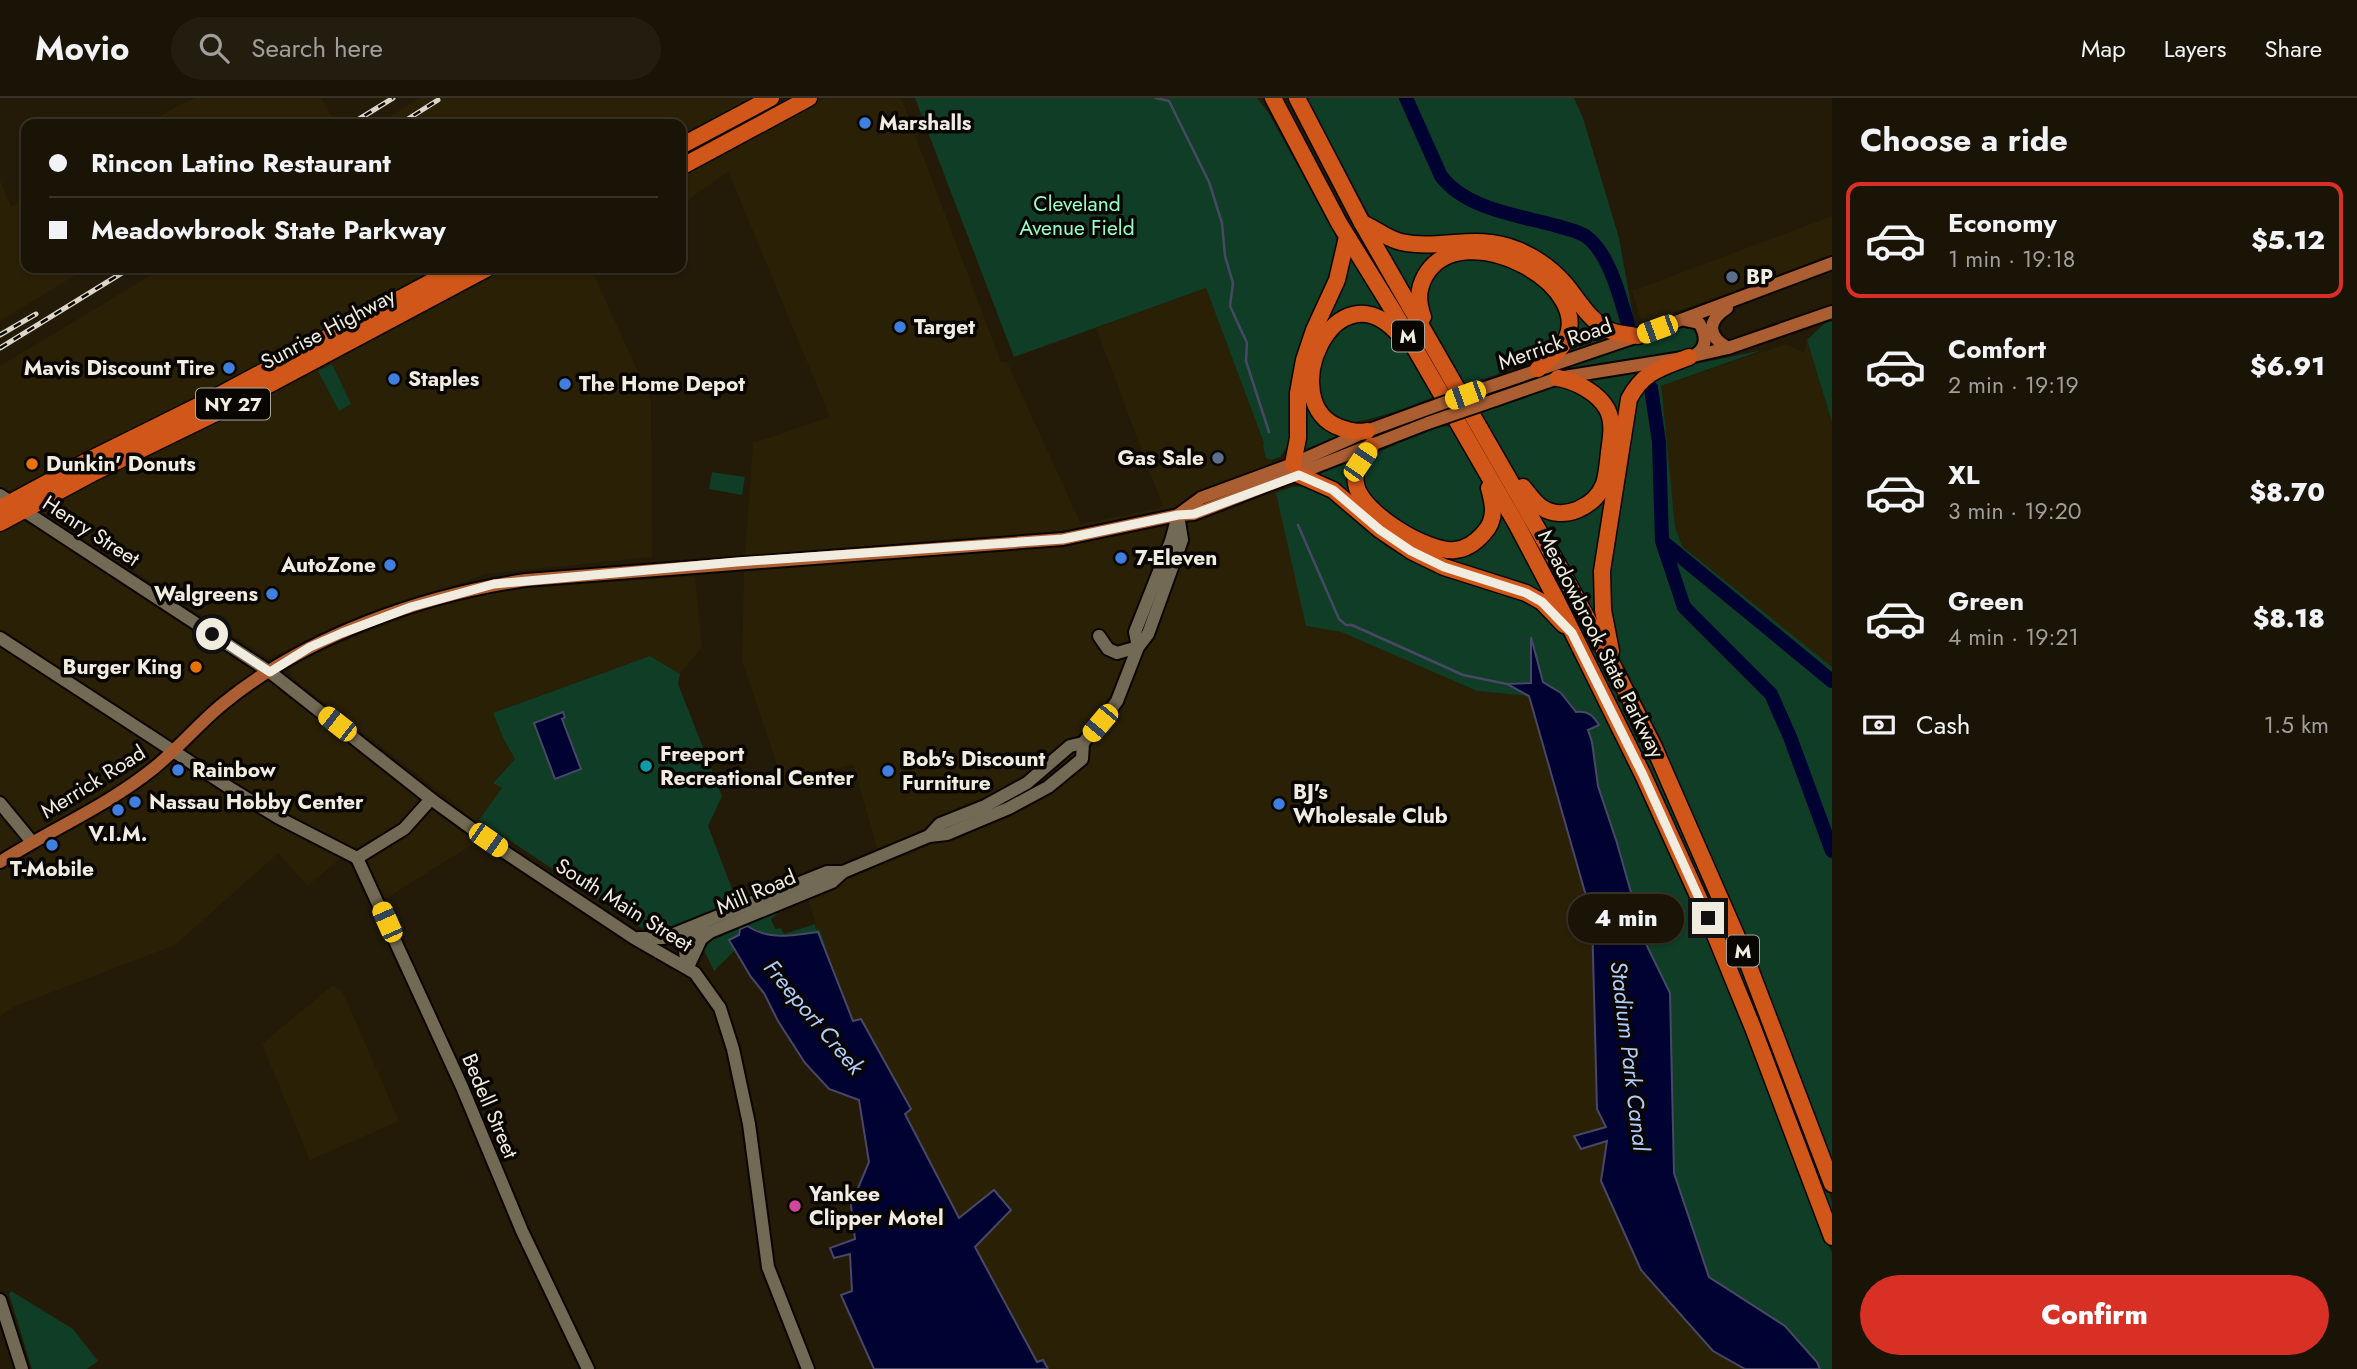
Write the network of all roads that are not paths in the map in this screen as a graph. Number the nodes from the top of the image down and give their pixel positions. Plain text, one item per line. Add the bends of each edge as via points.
1 (771, 98) edge
2 (809, 98) edge
3 (1263, 98) edge
4 (1297, 98) edge
5 (1275, 104) edge
6 (686, 143) edge
7 (686, 164) edge
8 (1362, 223) junction
9 (1347, 237) junction
10 (1832, 263) edge
11 (448, 273) edge
12 (479, 273) edge
13 (1759, 292) junction
14 (1828, 315) edge
15 (1677, 321) junction
16 (1638, 336) junction
17 (1728, 348) junction
18 (1436, 352) junction
19 (1689, 357) junction
20 (1422, 362) junction
21 (1538, 369) junction
22 (1558, 378) junction
23 (1369, 438) junction
24 (1499, 460) junction
25 (1296, 470) junction
26 (1487, 476) junction
27 (9, 504) edge
28 (1178, 515) junction
29 (0, 523) edge
30 (1572, 633) junction
31 (1099, 636) dead end
32 (0, 638) edge
33 (1138, 647) junction
34 (1615, 668) junction
35 (270, 672) junction
36 (172, 751) junction
37 (431, 799) junction
38 (0, 803) edge
39 (32, 842) junction
40 (357, 858) junction
41 (0, 862) edge
42 (844, 872) junction
43 (723, 915) junction
44 (634, 938) junction
45 (688, 967) junction
46 (1832, 1184) edge
47 (1832, 1237) edge
48 (0, 1300) edge
49 (22, 1369) edge
50 (588, 1369) edge
51 (808, 1369) edge

1 - 6 highway
2 - 7 highway
3 - 5 highway
4 - 8 highway, Meadowbrook State Parkway / M
5 - 9 highway, Meadowbrook State Parkway / M
8 - 16 highway via 1402,242 1480,240 1518,250 1553,272 1594,320 1610,331
8 - 18 highway, Meadowbrook State Parkway / M
9 - 20 highway, Meadowbrook State Parkway / M
9 - 25 highway via 1337,280 1304,360 1298,393
10 - 13 main road, Merrick Road
11 - 27 highway, Sunrise Highway / NY 27
12 - 27 highway, Sunrise Highway / NY 27 via 95,472
13 - 15 main road, Merrick Road
13 - 17 main road via 1722,311 1712,325 1712,332
14 - 17 main road, Merrick Road
15 - 16 main road, Merrick Road
15 - 19 main road via 1699,323 1705,332 1706,343
16 - 21 main road, Merrick Road
17 - 19 main road, Merrick Road
18 - 21 highway via 1418,301 1428,270 1459,252 1488,253 1533,270 1562,299 1569,322 1567,334 1562,346
18 - 24 highway, Meadowbrook State Parkway / M
19 - 22 main road, Merrick Road
19 - 34 highway via 1637,384 1629,400 1602,571 1603,610
20 - 23 highway via 1392,325 1371,314 1343,318 1326,333 1314,363 1314,404 1326,420
20 - 26 highway, Meadowbrook State Parkway / M
21 - 23 main road, Merrick Road, bridge via 1424,410
22 - 23 main road, Merrick Road, bridge via 1428,423
22 - 24 highway via 1597,397 1610,415 1606,476 1598,495 1572,512 1548,510 1539,506
23 - 25 main road, Merrick Road
23 - 26 highway via 1355,475 1360,496 1396,528 1442,550 1464,548 1486,530 1493,510
24 - 34 highway, Meadowbrook State Parkway / M
25 - 28 main road, Merrick Road via 1194,514
25 - 30 highway via 1333,490 1411,551 1542,602
26 - 30 highway, Meadowbrook State Parkway / M
27 - 29 highway, Sunrise Highway / NY 27
27 - 35 main road, Henry Street
28 - 33 main road, Mill Road via 1135,632
28 - 35 main road, Merrick Road via 1075,537 494,584 411,607 342,633
30 - 47 highway, Meadowbrook State Parkway / M via 1708,918
31 - 33 main road via 1117,653
32 - 36 main road
33 - 42 main road, Mill Road via 1117,701 1083,743 1070,746 1027,783 985,806
34 - 46 highway, Meadowbrook State Parkway / M via 1744,953
35 - 36 main road, Merrick Road via 225,702
35 - 37 main road, Henry Street
36 - 39 main road, Merrick Road via 117,794
36 - 40 main road via 279,818
37 - 40 main road via 404,829
37 - 44 main road, South Main Street
38 - 39 main road
39 - 41 main road, Merrick Road
40 - 50 main road, Bedell Street
42 - 43 main road, Mill Road via 827,872
42 - 45 main road, Mill Road via 832,882 710,932 701,939
43 - 44 main road, Mill Road via 664,938
43 - 45 main road, Mill Road via 687,941 683,953
44 - 45 main road, South Main Street
45 - 51 main road, South Main Street via 720,1008 733,1049 749,1124 768,1267
48 - 49 main road

